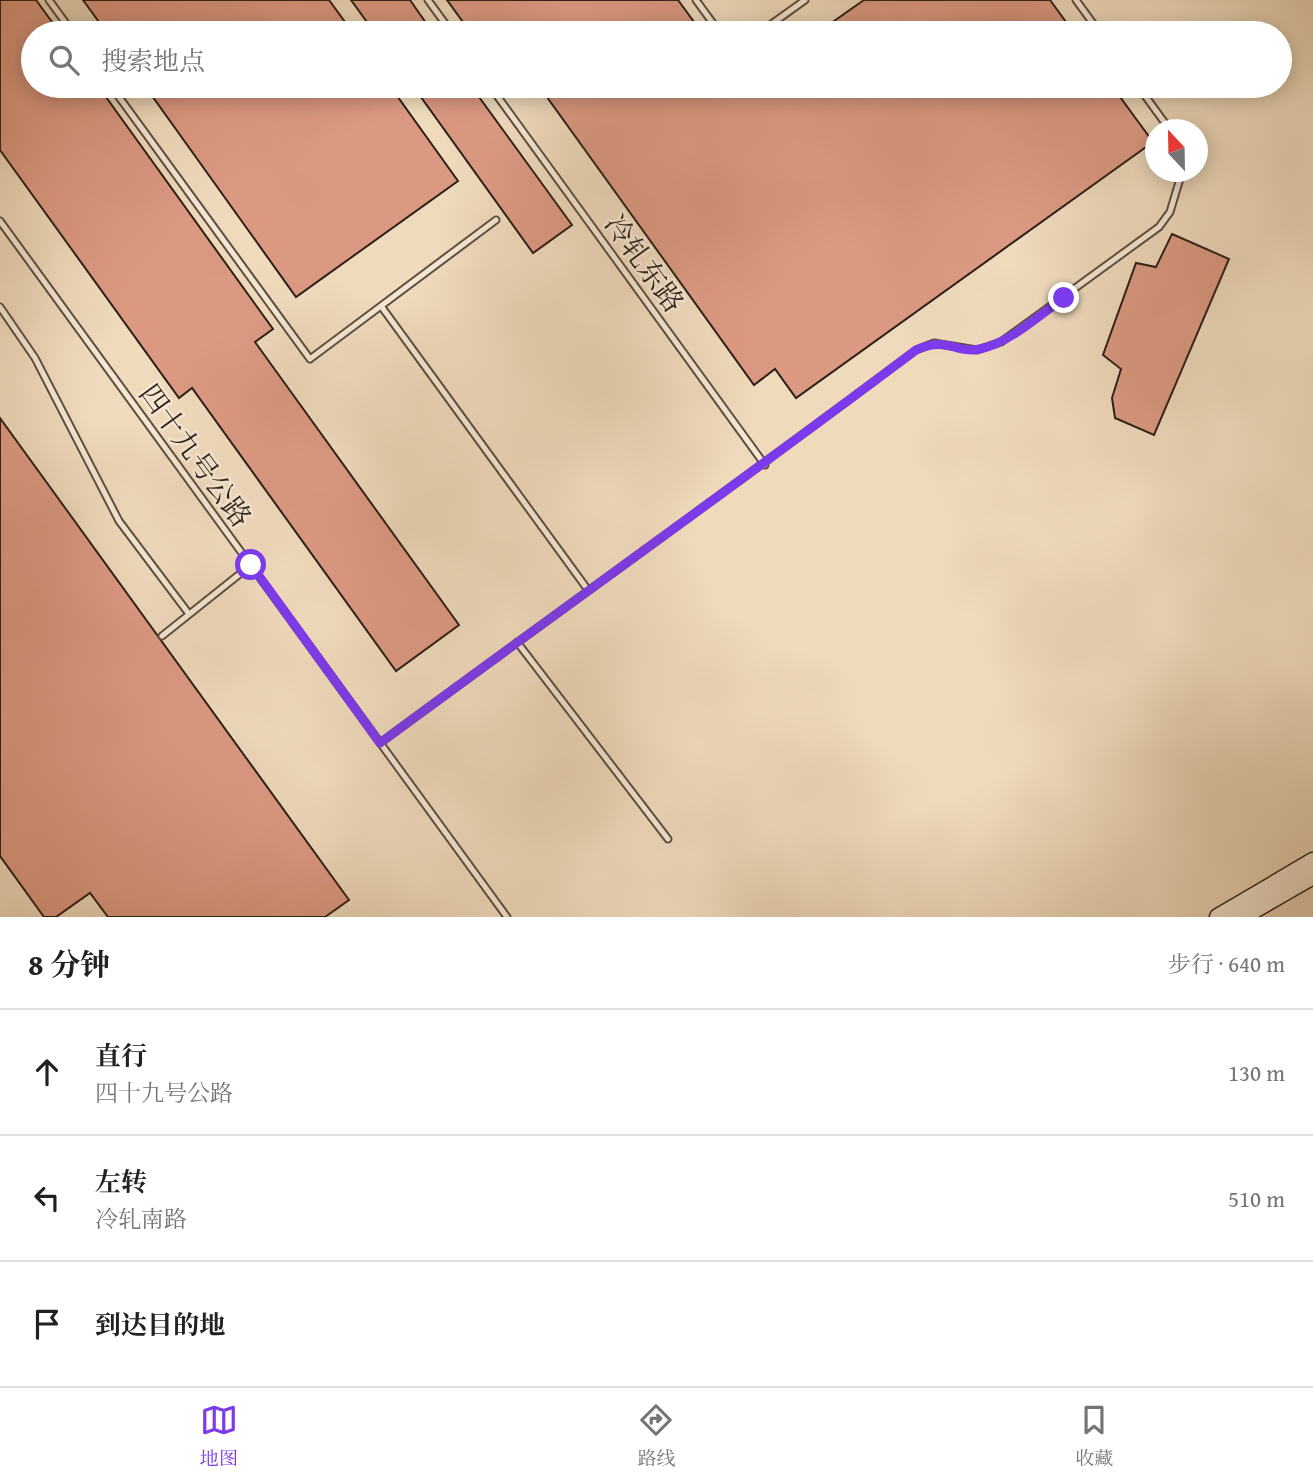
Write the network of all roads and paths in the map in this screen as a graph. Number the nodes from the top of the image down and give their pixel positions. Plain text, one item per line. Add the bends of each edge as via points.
1 (49, 0) edge
2 (428, 0) edge
3 (696, 0) edge
4 (805, 0) edge
5 (1076, 0) edge
6 (64, 21) edge
7 (443, 21) edge
8 (711, 21) edge
9 (776, 21) edge
10 (1091, 21) edge
11 (120, 98) edge
12 (500, 98) edge
13 (1147, 98) edge
14 (1162, 119) edge
15 (1179, 182) edge
16 (496, 220) dead end
17 (0, 221) edge
18 (381, 306) junction
19 (0, 307) edge
20 (765, 465) junction
21 (251, 565) junction
22 (588, 590) junction
23 (189, 614) junction
24 (162, 636) dead end
25 (517, 642) junction
26 (380, 743) junction
27 (668, 839) dead end
28 (1313, 861) edge
29 (1313, 876) edge
30 (507, 917) edge
31 (1218, 917) edge
32 (1242, 917) edge

1 - 6 lane
2 - 7 lane
3 - 8 lane
4 - 9 lane
5 - 10 lane
11 - 18 lane via 310,359
12 - 20 lane, 冷轧东路
13 - 14 lane
15 - 20 lane via 1170,212 1159,227 1001,342 977,350 934,342 916,350
16 - 18 lane
17 - 21 lane, 四十九号公路
18 - 22 lane
19 - 23 lane via 35,358 120,521
20 - 22 lane
21 - 23 lane
21 - 26 lane, 四十九号公路
22 - 25 lane
23 - 24 lane
25 - 26 lane
25 - 27 lane
26 - 30 lane, 四十九号公路
28 - 31 main road
29 - 32 main road

